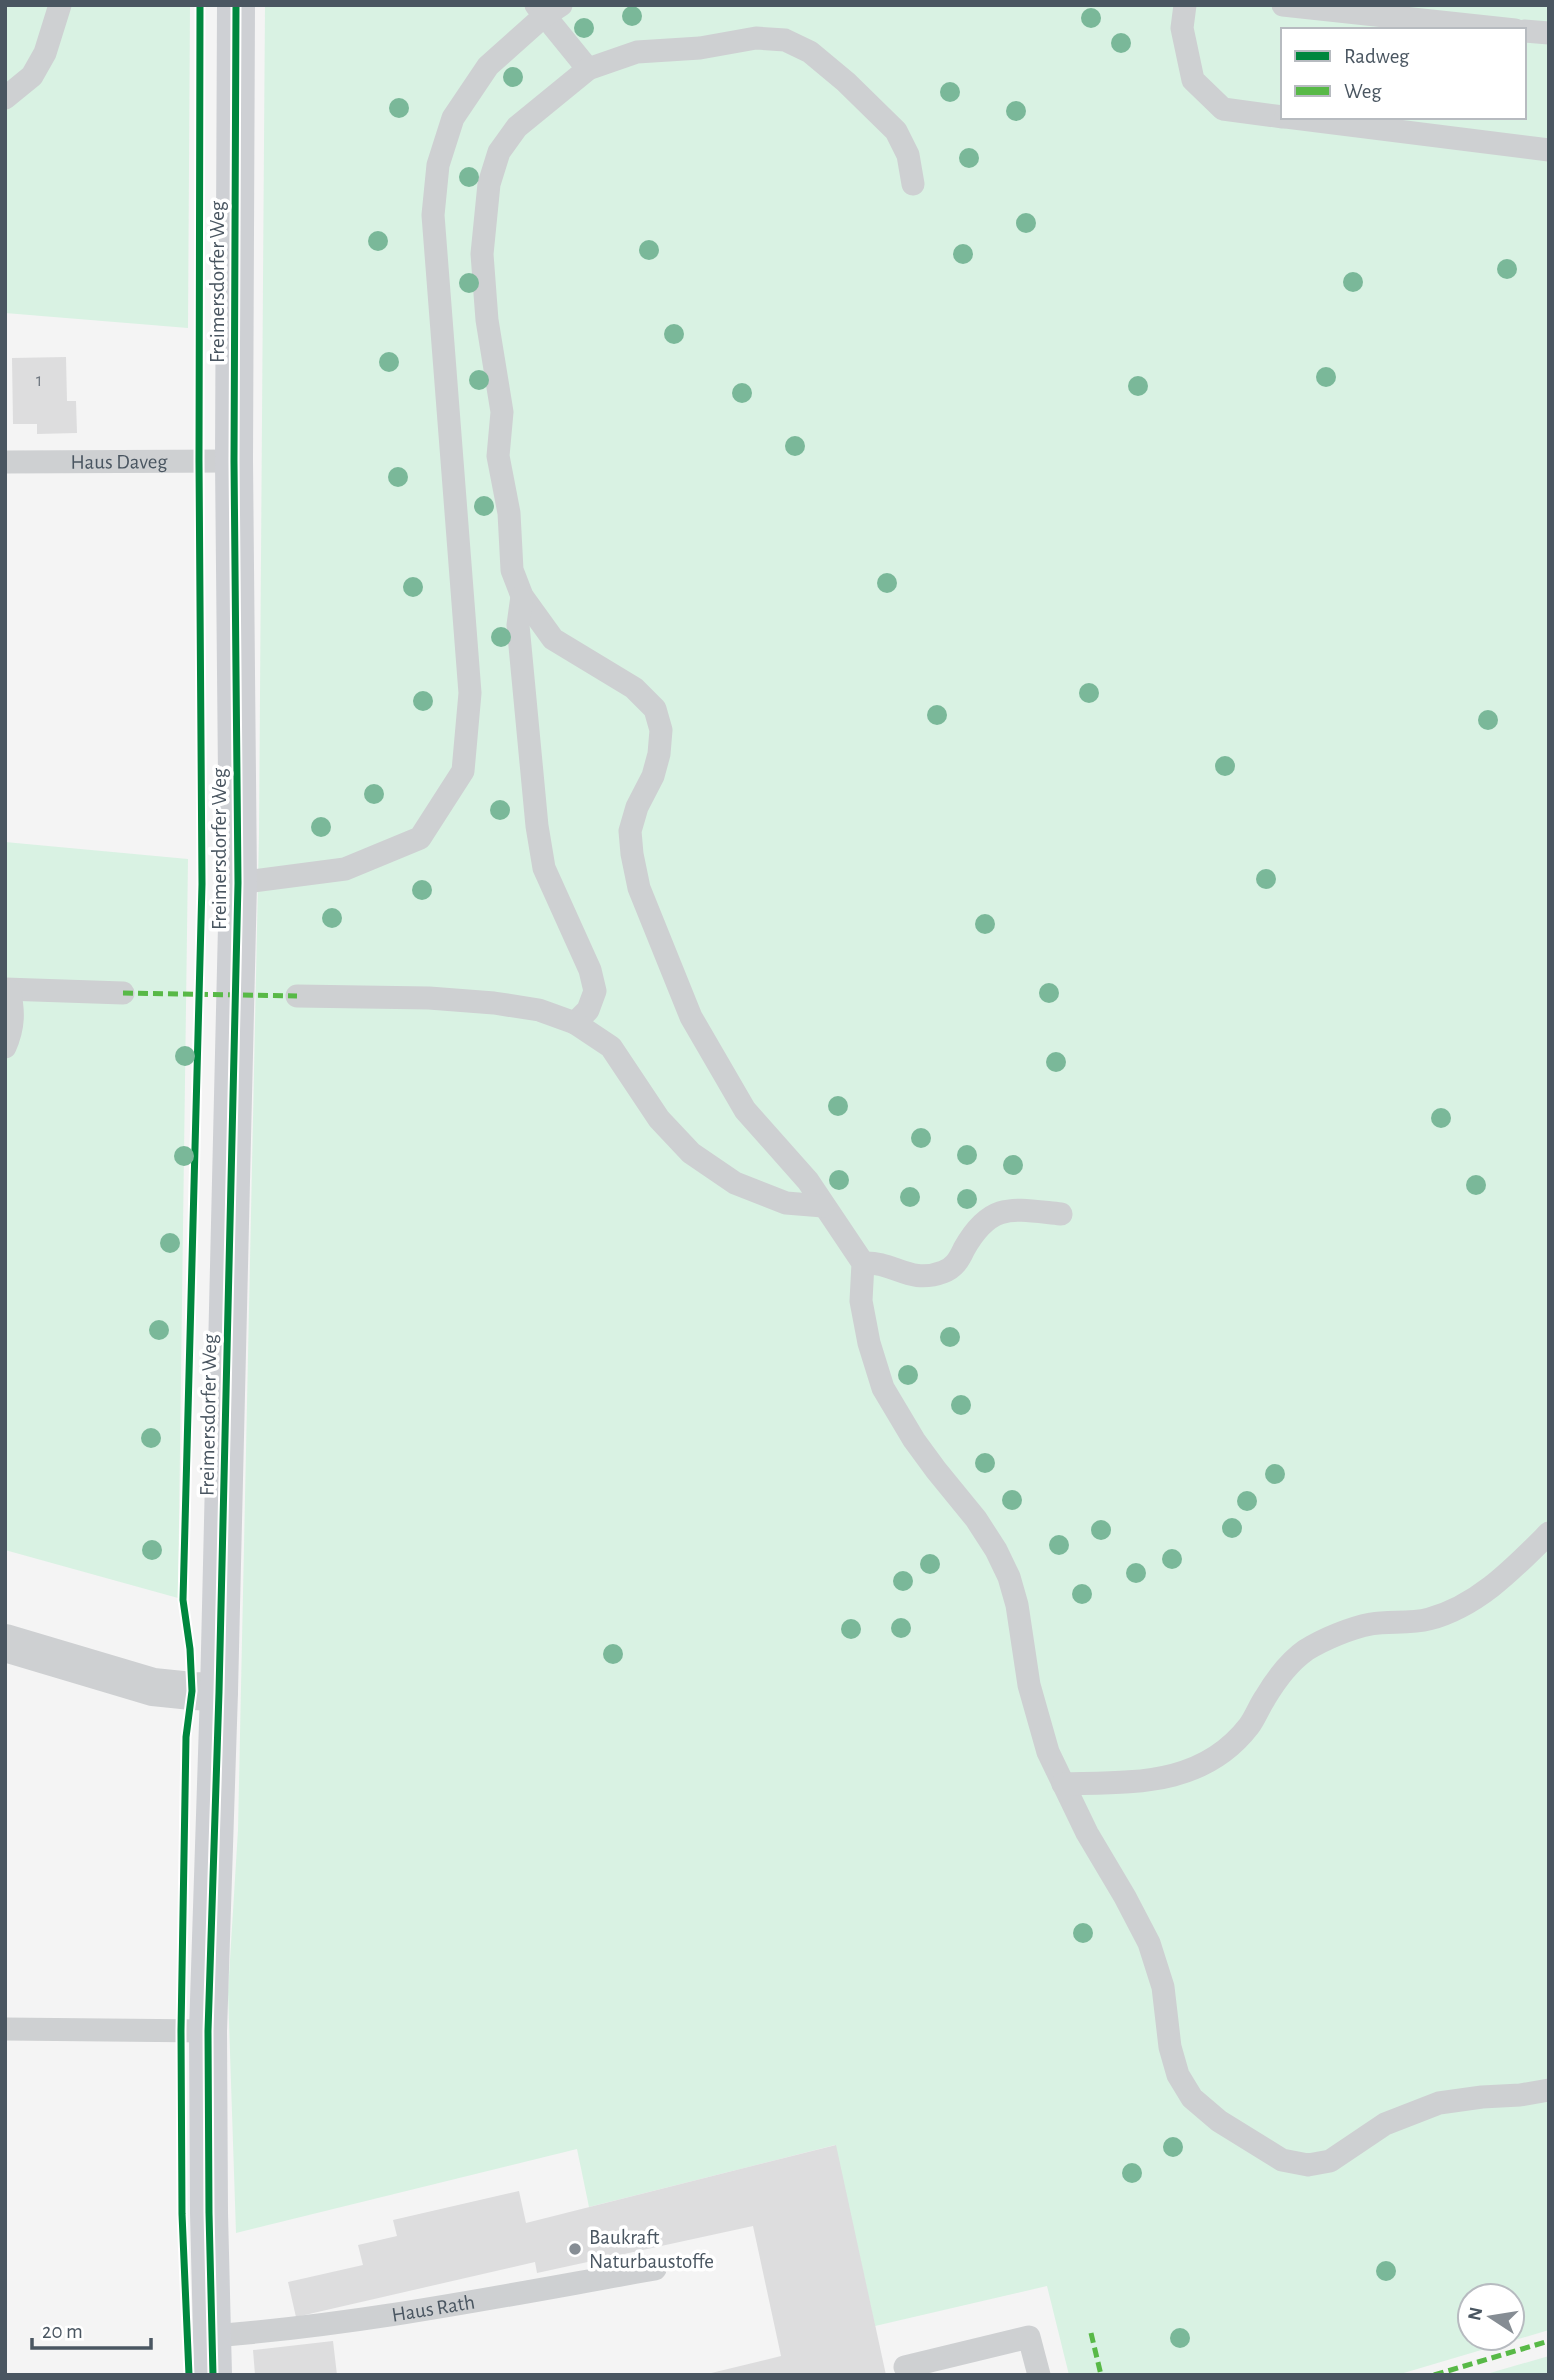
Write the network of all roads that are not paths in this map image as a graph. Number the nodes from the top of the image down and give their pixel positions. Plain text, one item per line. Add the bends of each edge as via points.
1 (60, 5) edge
2 (236, 5) edge
3 (1185, 5) edge
4 (1283, 5) edge
5 (547, 9) edge
6 (1496, 28) edge
7 (1526, 31) edge
8 (1549, 33) edge
9 (588, 69) junction
10 (5, 98) edge
11 (1281, 117) edge
12 (1300, 119) edge
13 (1549, 150) edge
14 (913, 184) dead end
15 (234, 461) junction
16 (5, 462) edge
17 (522, 596) junction
18 (238, 883) junction
19 (7, 989) edge
20 (123, 993) dead end
21 (297, 996) dead end
22 (575, 1023) junction
23 (5, 1047) edge
24 (823, 1206) junction
25 (1062, 1214) dead end
26 (863, 1263) junction
27 (1549, 1533) edge
28 (5, 1643) edge
29 (219, 1692) junction
30 (1063, 1784) junction
31 (5, 2029) edge
32 (208, 2031) junction
33 (1549, 2090) edge
34 (654, 2269) dead end
35 (211, 2336) junction
36 (905, 2367) dead end
37 (213, 2375) edge
38 (1039, 2375) edge

1 - 10 lane via 46,53 32,76
2 - 15 street, Freimersdorfer Weg
3 - 11 lane via 1182,28 1192,80 1223,109
4 - 6 lane
5 - 9 lane
5 - 18 lane via 488,66 453,118 438,166 433,215 470,692 463,771 420,838 345,869
7 - 8 lane
9 - 14 lane via 637,52 757,38 785,40 810,52 896,131 908,155
9 - 17 lane via 517,127 499,152 489,184 482,254 487,320 502,412 498,456 509,513 512,570
12 - 13 lane
15 - 16 lane, Haus Daveg
15 - 18 street, Freimersdorfer Weg
17 - 22 lane via 518,625 544,868 595,990 588,1010
17 - 24 lane via 553,639 634,688 655,709 661,730 659,754 630,831 639,888 691,1017 745,1110 808,1181
18 - 29 street, Freimersdorfer Weg
19 - 20 lane
19 - 23 lane via 13,1006 12,1030
21 - 22 lane via 494,1003 539,1010
22 - 24 lane via 611,1047 659,1119 691,1153 735,1183 786,1203
24 - 26 lane
25 - 26 lane via 1012,1209 996,1214 981,1223 956,1264 944,1272 908,1275
26 - 30 lane via 861,1301 883,1388 928,1460 976,1519 1009,1577 1029,1685 1048,1752
27 - 30 lane via 1490,1588 1458,1608 1428,1619 1370,1625 1307,1650 1287,1667 1233,1744 1185,1772 1161,1779
28 - 29 street via 153,1687
29 - 32 street, Freimersdorfer Weg
30 - 33 lane via 1149,1943 1163,1987 1178,2075 1192,2098 1219,2121 1282,2160 1308,2165 1330,2161 1385,2124 1439,2103
31 - 32 lane
32 - 35 street, Freimersdorfer Weg
34 - 35 lane, Haus Rath via 370,2319
35 - 37 street, Freimersdorfer Weg
36 - 38 lane via 1029,2337

